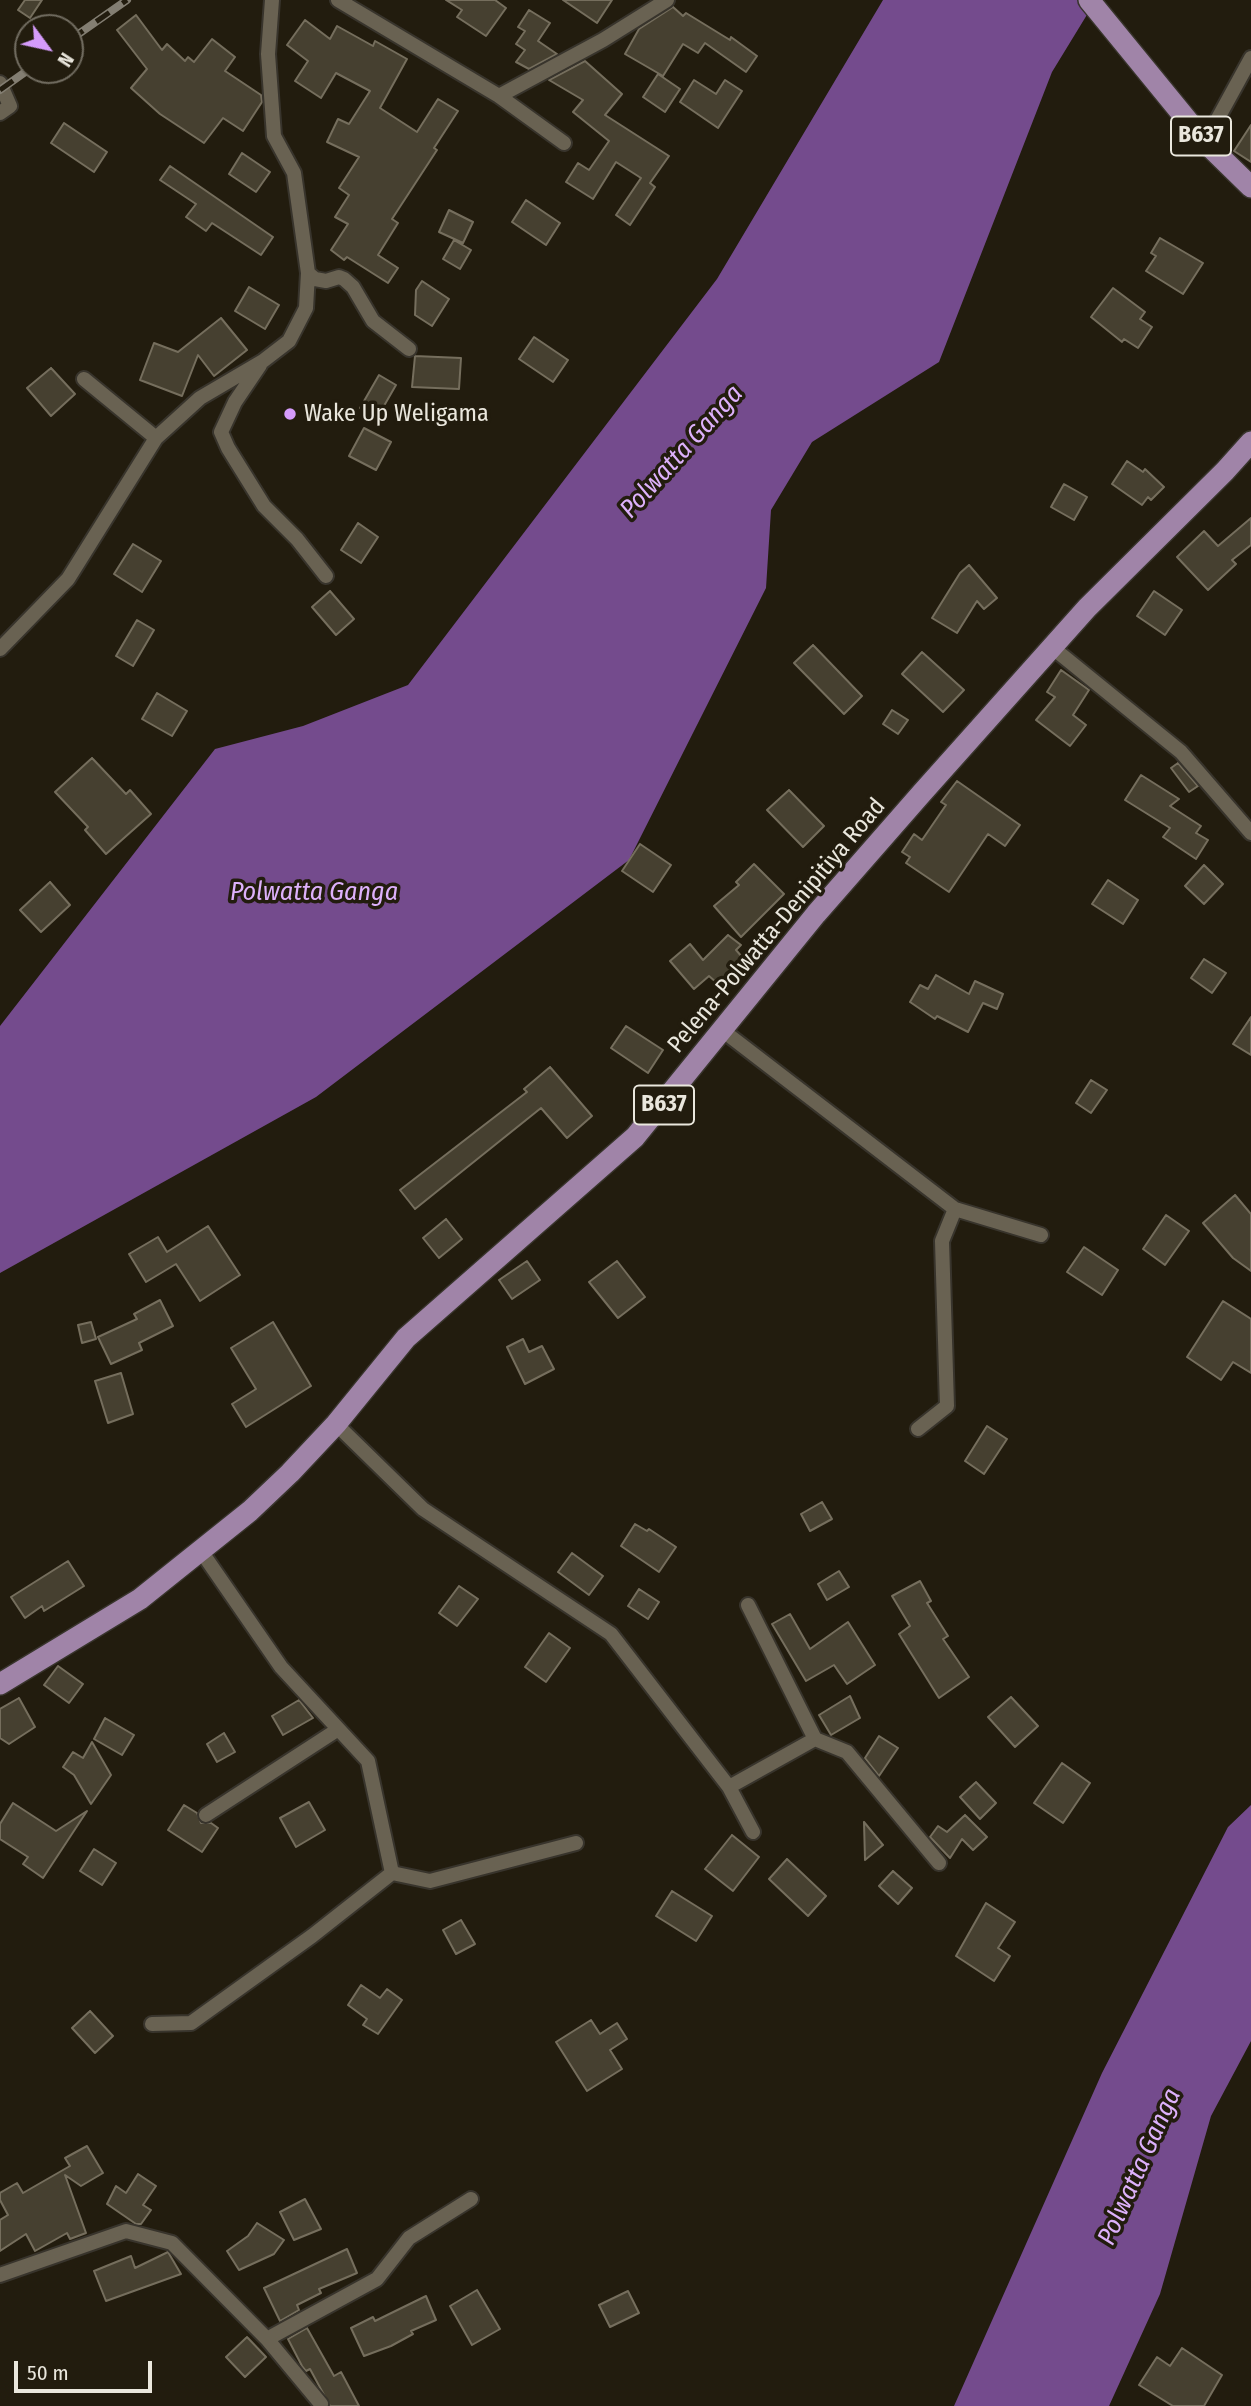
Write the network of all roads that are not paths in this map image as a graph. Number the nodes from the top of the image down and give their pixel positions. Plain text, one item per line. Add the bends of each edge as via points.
1 (272, 0) edge
2 (338, 0) edge
3 (667, 0) edge
4 (1089, 0) edge
5 (1251, 58) edge
6 (0, 83) edge
7 (499, 96) junction
8 (0, 113) edge
9 (1205, 142) junction
10 (564, 143) dead end
11 (1251, 187) edge
12 (308, 273) junction
13 (409, 349) dead end
14 (262, 361) junction
15 (84, 379) dead end
16 (156, 438) junction
17 (1251, 442) edge
18 (326, 576) dead end
19 (1053, 648) junction
20 (0, 649) edge
21 (1251, 833) edge
22 (722, 1030) junction
23 (956, 1209) junction
24 (1041, 1235) dead end
25 (335, 1424) junction
26 (918, 1429) dead end
27 (201, 1551) junction
28 (748, 1605) dead end
29 (0, 1684) edge
30 (338, 1730) junction
31 (815, 1739) junction
32 (729, 1787) junction
33 (206, 1815) dead end
34 (753, 1832) dead end
35 (576, 1843) dead end
36 (940, 1864) dead end
37 (392, 1873) junction
38 (152, 2024) dead end
39 (471, 2199) dead end
40 (0, 2275) edge
41 (267, 2339) junction
42 (321, 2404) dead end

1 - 12 street via 268,54 274,136 294,173
2 - 7 street
3 - 7 street
4 - 9 main road, B637
5 - 9 street
6 - 8 street via 10,106
7 - 10 street
9 - 11 main road, B637
12 - 13 street via 326,281 344,279 373,321
12 - 14 street via 306,308 289,341
14 - 16 street via 200,398
14 - 18 street via 221,432 264,506
15 - 16 street
16 - 20 street via 68,579
17 - 19 main road, Pelena-Polwatta-Denipitiya Road / B637
19 - 21 street via 1181,752
19 - 22 main road, Pelena-Polwatta-Denipitiya Road / B637 via 816,914
22 - 23 street
22 - 25 main road, Pelena-Polwatta-Denipitiya Road / B637 via 635,1137 406,1338
23 - 24 street
23 - 26 street via 942,1241 947,1406
25 - 27 main road, Pelena-Polwatta-Denipitiya Road / B637 via 290,1474
25 - 32 street via 423,1508 611,1634
27 - 29 main road, Pelena-Polwatta-Denipitiya Road / B637 via 140,1599
27 - 30 street via 281,1667
28 - 31 street
30 - 33 street
30 - 37 street via 368,1761
31 - 32 street
31 - 36 street via 846,1752
32 - 34 street
35 - 37 street via 430,1881
37 - 38 street via 191,2023
39 - 41 street via 409,2238 377,2279
40 - 41 street via 126,2231 172,2243
41 - 42 street

